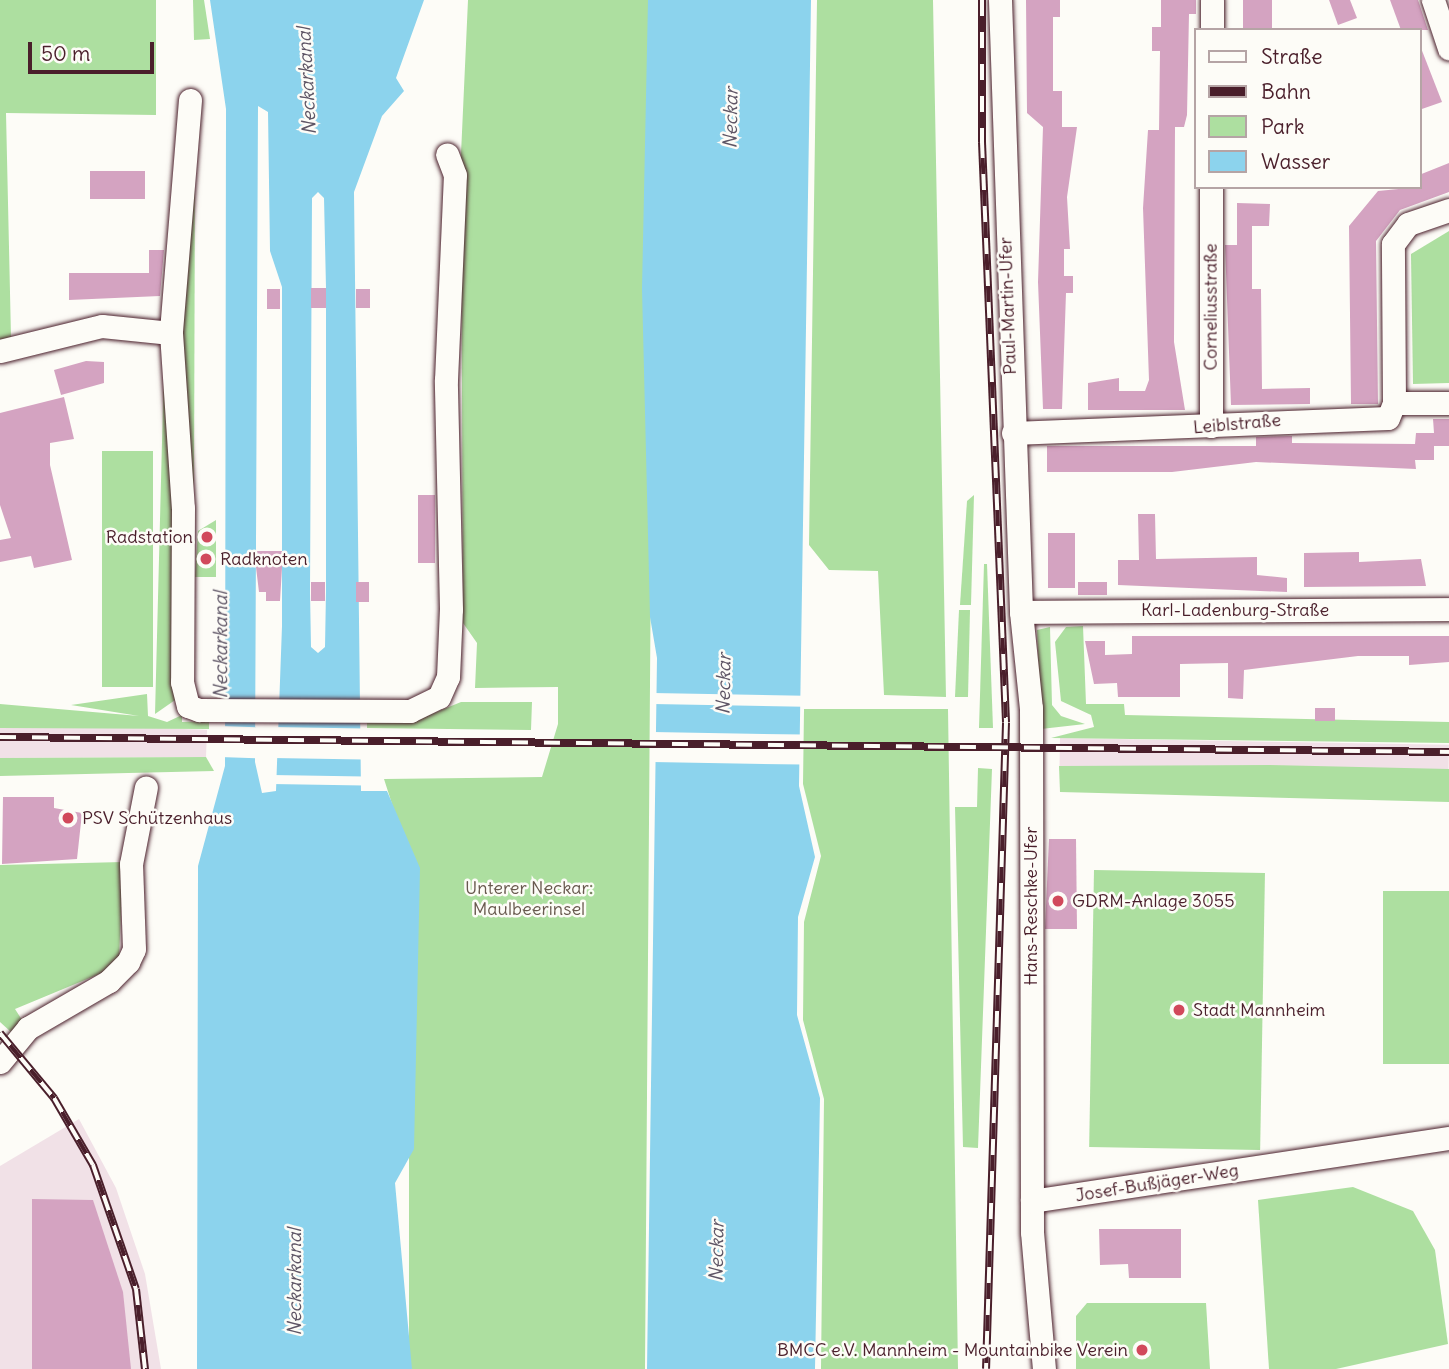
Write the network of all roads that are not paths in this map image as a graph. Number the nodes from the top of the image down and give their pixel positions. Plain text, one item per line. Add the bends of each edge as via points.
1 (1000, 0) edge
2 (1212, 0) edge
3 (1433, 0) edge
4 (1212, 28) edge
5 (1449, 48) edge
6 (190, 100) dead end
7 (447, 154) dead end
8 (1211, 189) edge
9 (1449, 210) edge
10 (171, 332) junction
11 (0, 351) edge
12 (1394, 403) junction
13 (1449, 403) edge
14 (1211, 426) junction
15 (1013, 433) junction
16 (1449, 609) edge
17 (1021, 612) junction
18 (146, 788) dead end
19 (0, 1062) edge
20 (1449, 1138) edge
21 (1032, 1201) junction
22 (1044, 1369) edge

1 - 15 street, Paul-Martin-Ufer
2 - 4 street
3 - 5 street
6 - 10 street
7 - 10 street via 455,175 446,380 448,677 429,705 372,712 212,711 188,706 182,682 183,508
8 - 14 street, Corneliusstraße
9 - 12 street via 1408,224 1393,244
10 - 11 street via 137,334 102,326
12 - 13 street
12 - 14 street, Leiblstraße via 1388,418
14 - 15 street, Leiblstraße
15 - 17 street, Paul-Martin-Ufer
16 - 17 street, Karl-Ladenburg-Straße
17 - 21 street, Hans-Reschke-Ufer via 1031,708
18 - 19 street via 131,864 134,949 128,962 109,981 28,1028
20 - 21 street, Josef-Bußjäger-Weg
21 - 22 street

